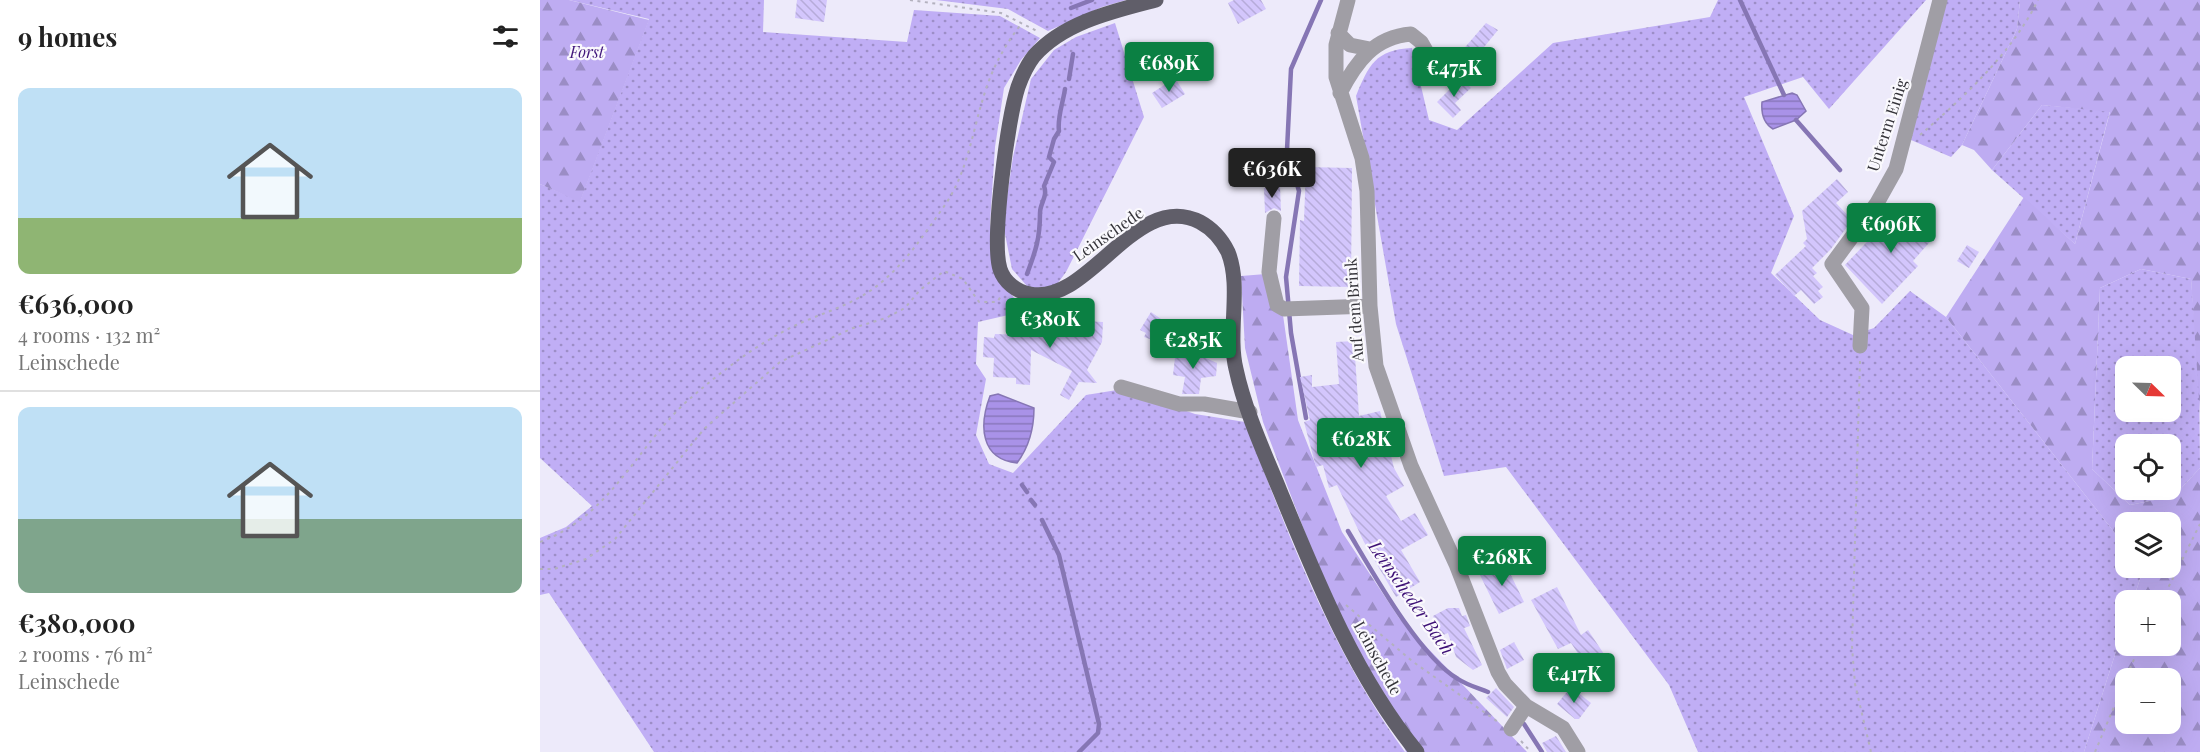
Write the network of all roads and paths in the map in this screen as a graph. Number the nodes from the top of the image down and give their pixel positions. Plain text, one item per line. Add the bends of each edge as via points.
1 (910, 0) edge
2 (1156, 0) edge
3 (1348, 0) edge
4 (1940, 0) edge
5 (2038, 0) edge
6 (1022, 23) junction
7 (1338, 33) junction
8 (1051, 41) junction
9 (1370, 49) junction
10 (1437, 70) dead end
11 (1340, 93) junction
12 (1902, 150) junction
13 (1274, 218) dead end
14 (1009, 284) junction
15 (1370, 306) junction
16 (1860, 346) joint
17 (1121, 387) dead end
18 (1250, 412) junction
19 (2200, 524) edge
20 (540, 542) edge
21 (540, 569) edge
22 (2167, 590) edge
23 (1323, 592) junction
24 (2135, 656) edge
25 (1526, 706) junction
26 (1511, 729) junction
27 (1417, 752) edge
28 (1531, 752) edge
29 (1578, 752) edge
30 (1871, 752) edge
31 (2095, 752) edge

1 - 6 path via 1001,12
2 - 8 main road via 1097,17
3 - 7 street, Auf dem Brink
4 - 12 street, Unterm Einig
5 - 12 path via 1988,70
6 - 8 path
6 - 20 path via 1010,38 987,85 959,180 904,261 869,291 774,337 710,382 661,426 603,502 571,528
7 - 9 street via 1350,45
7 - 11 street, Auf dem Brink via 1336,77
8 - 14 main road via 1023,73 1010,123 998,247 999,268
9 - 10 street via 1385,39 1411,34 1421,42
9 - 11 street
11 - 15 street, Auf dem Brink via 1362,158
12 - 16 street, Unterm Einig via 1877,203 1832,264 1862,308
13 - 15 street via 1269,272 1277,305
14 - 18 main road, Leinschede via 1030,294 1052,293 1156,221 1184,217 1202,223 1218,236 1231,265 1233,355
14 - 21 path via 997,302 979,302 963,279 944,271 904,308 886,318 853,328 780,362 705,429 615,539 586,559
15 - 25 street, Auf dem Brink via 1376,366 1411,466 1456,564 1498,672
16 - 30 path via 1852,647
17 - 18 street via 1179,404
18 - 23 main road, Leinschede
19 - 22 path
23 - 26 path via 1338,598 1412,661
23 - 27 main road, Leinschede via 1363,670
24 - 31 path
25 - 26 street
25 - 29 street, Auf dem Brink via 1563,728
26 - 28 path

